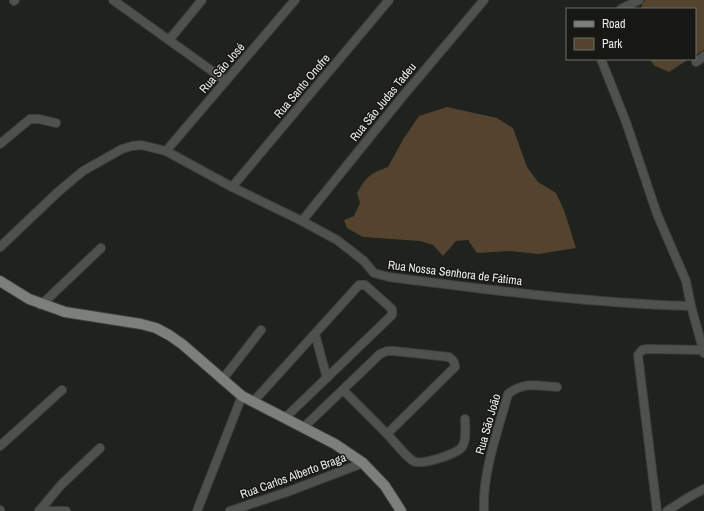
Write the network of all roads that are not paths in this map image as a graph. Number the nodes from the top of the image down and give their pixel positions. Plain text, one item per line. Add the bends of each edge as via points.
1 (113, 0) edge
2 (295, 0) edge
3 (389, 0) edge
4 (484, 0) edge
5 (639, 0) edge
6 (199, 1) edge
7 (623, 8) edge
8 (169, 40) junction
9 (704, 56) edge
10 (601, 60) edge
11 (696, 62) dead end
12 (226, 81) junction
13 (56, 122) dead end
14 (0, 144) edge
15 (166, 151) junction
16 (232, 187) junction
17 (302, 221) junction
18 (0, 247) edge
19 (101, 248) dead end
20 (0, 281) edge
21 (42, 304) junction
22 (691, 306) junction
23 (261, 330) dead end
24 (315, 334) junction
25 (703, 351) edge
26 (327, 378) junction
27 (222, 380) junction
28 (557, 387) dead end
29 (62, 390) dead end
30 (343, 390) junction
31 (242, 396) junction
32 (253, 402) junction
33 (285, 418) junction
34 (465, 419) dead end
35 (304, 428) junction
36 (387, 434) junction
37 (0, 446) edge
38 (100, 448) dead end
39 (364, 463) junction
40 (704, 489) edge
41 (39, 511) edge
42 (48, 511) edge
43 (66, 511) edge
44 (197, 511) edge
45 (230, 511) edge
46 (400, 511) edge
47 (484, 511) edge
48 (657, 511) edge
49 (667, 511) edge

1 - 8 street
2 - 12 street, Rua São José
3 - 16 street, Rua Santo Onofre
4 - 17 street, Rua São Judas Tadeu
5 - 7 street
6 - 8 street
8 - 12 street
9 - 11 street
10 - 22 street via 658,214 686,281
12 - 15 street, Rua São José
13 - 14 street via 30,119
15 - 16 street, Rua Nossa Senhora de Fátima
15 - 18 street, Rua Nossa Senhora de Fátima via 140,145 132,146 101,161 73,179
16 - 17 street, Rua Nossa Senhora de Fátima
17 - 22 street, Rua Nossa Senhora de Fátima via 337,240 364,261 374,273 389,277 594,301
19 - 21 street
20 - 21 main road via 21,295
21 - 27 main road via 65,312 156,328 182,344
22 - 25 street
23 - 27 street
24 - 26 street
24 - 26 street via 359,285 365,285 392,311 392,315
24 - 32 street
25 - 48 street via 648,349 642,350 638,355
26 - 33 street
27 - 31 main road
28 - 47 street, Rua São João via 525,385 508,394 487,471
29 - 37 street
30 - 35 street
30 - 36 street
30 - 36 street via 380,354 387,351 449,357 453,360 455,367
31 - 32 main road
31 - 44 street
32 - 33 main road
33 - 35 main road
34 - 36 street via 462,447 435,460 422,463 413,461
35 - 39 main road
38 - 41 street
39 - 45 street, Rua Carlos Alberto Braga
39 - 46 main road via 385,486
40 - 49 street
42 - 43 street

